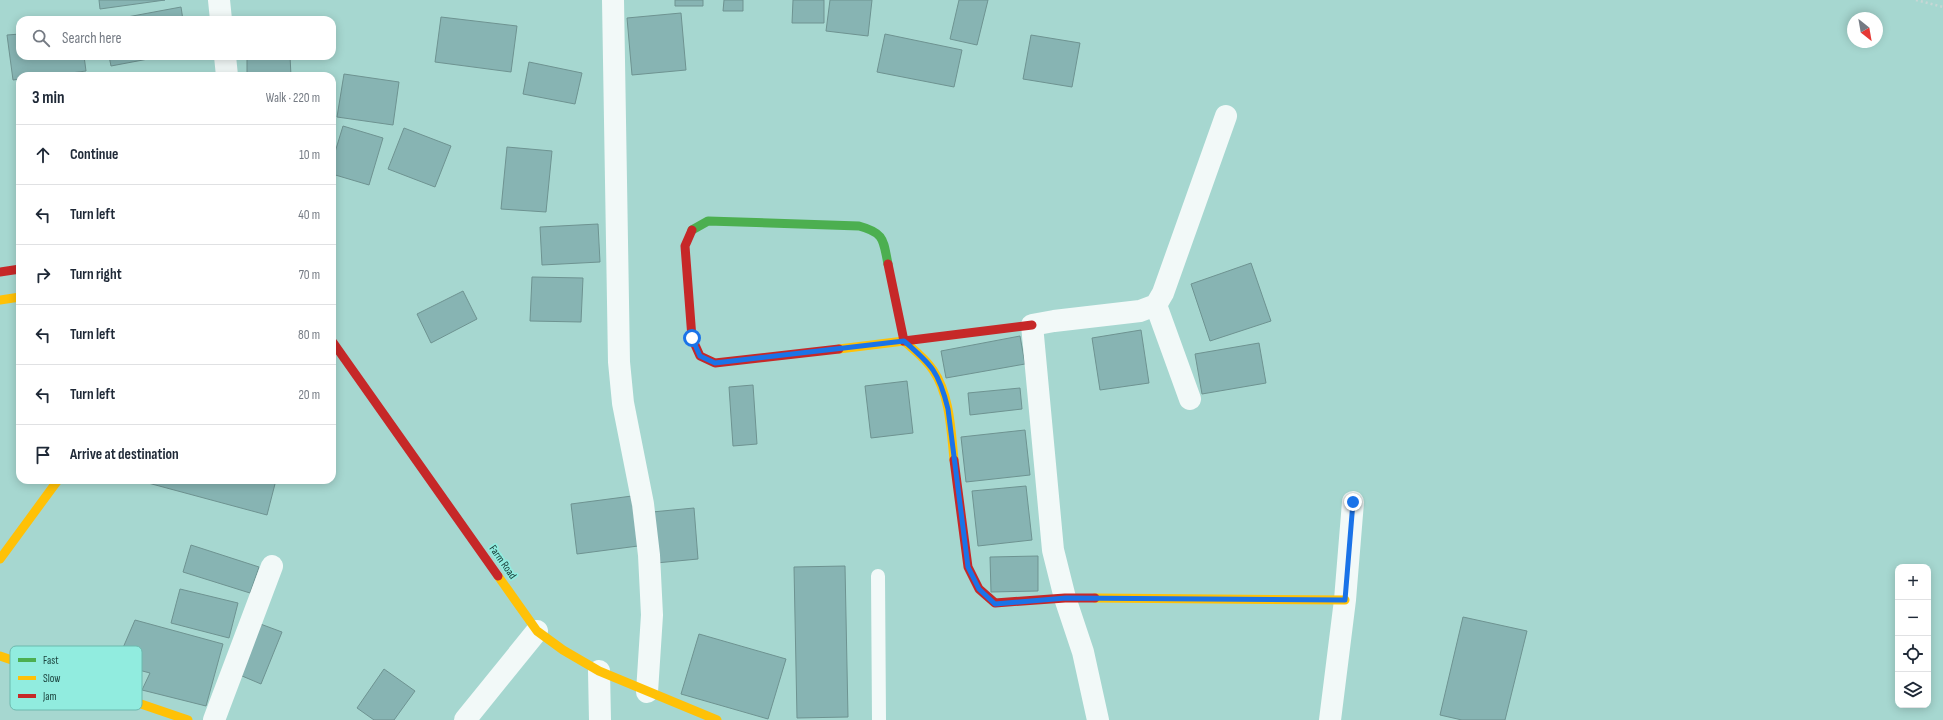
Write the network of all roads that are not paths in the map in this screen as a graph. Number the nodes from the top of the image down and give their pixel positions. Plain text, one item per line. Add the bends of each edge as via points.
1 (219, 0) edge
2 (614, 0) edge
3 (221, 16) edge
4 (225, 60) edge
5 (226, 72) edge
6 (1226, 116) dead end
7 (16, 270) edge
8 (0, 272) edge
9 (16, 298) edge
10 (0, 300) edge
11 (1156, 305) junction
12 (1032, 325) junction
13 (904, 341) junction
14 (336, 347) edge
15 (1190, 398) dead end
16 (55, 484) edge
17 (1353, 502) dead end
18 (0, 559) edge
19 (272, 566) dead end
20 (878, 576) dead end
21 (1066, 598) junction
22 (1345, 600) junction
23 (537, 631) junction
24 (0, 656) edge
25 (10, 659) edge
26 (599, 671) junction
27 (646, 692) junction
28 (142, 704) edge
29 (188, 720) edge
30 (214, 720) edge
31 (465, 720) edge
32 (600, 720) edge
33 (718, 720) edge
34 (879, 720) edge
35 (1098, 720) edge
36 (1330, 720) edge

1 - 3 street
2 - 27 street via 619,362 649,555 652,615
4 - 5 street
6 - 11 street via 1163,293
7 - 8 street
9 - 10 street
11 - 12 street via 1140,311
11 - 15 street
12 - 13 street
12 - 21 street via 1053,550
13 - 13 street via 883,240 874,230 859,226 708,221 691,230 685,246 692,338 700,356 715,363
13 - 21 street via 929,363 942,386 948,409 968,567 979,589 995,604
14 - 23 street, Farm Road
16 - 18 street
17 - 22 street
19 - 30 street
20 - 34 lane
21 - 22 street
21 - 35 street via 1084,652
22 - 36 street
23 - 26 street, Farm Road
23 - 31 street
24 - 25 street
26 - 27 street, Farm Road
26 - 32 street
27 - 33 street, Farm Road
28 - 29 street

